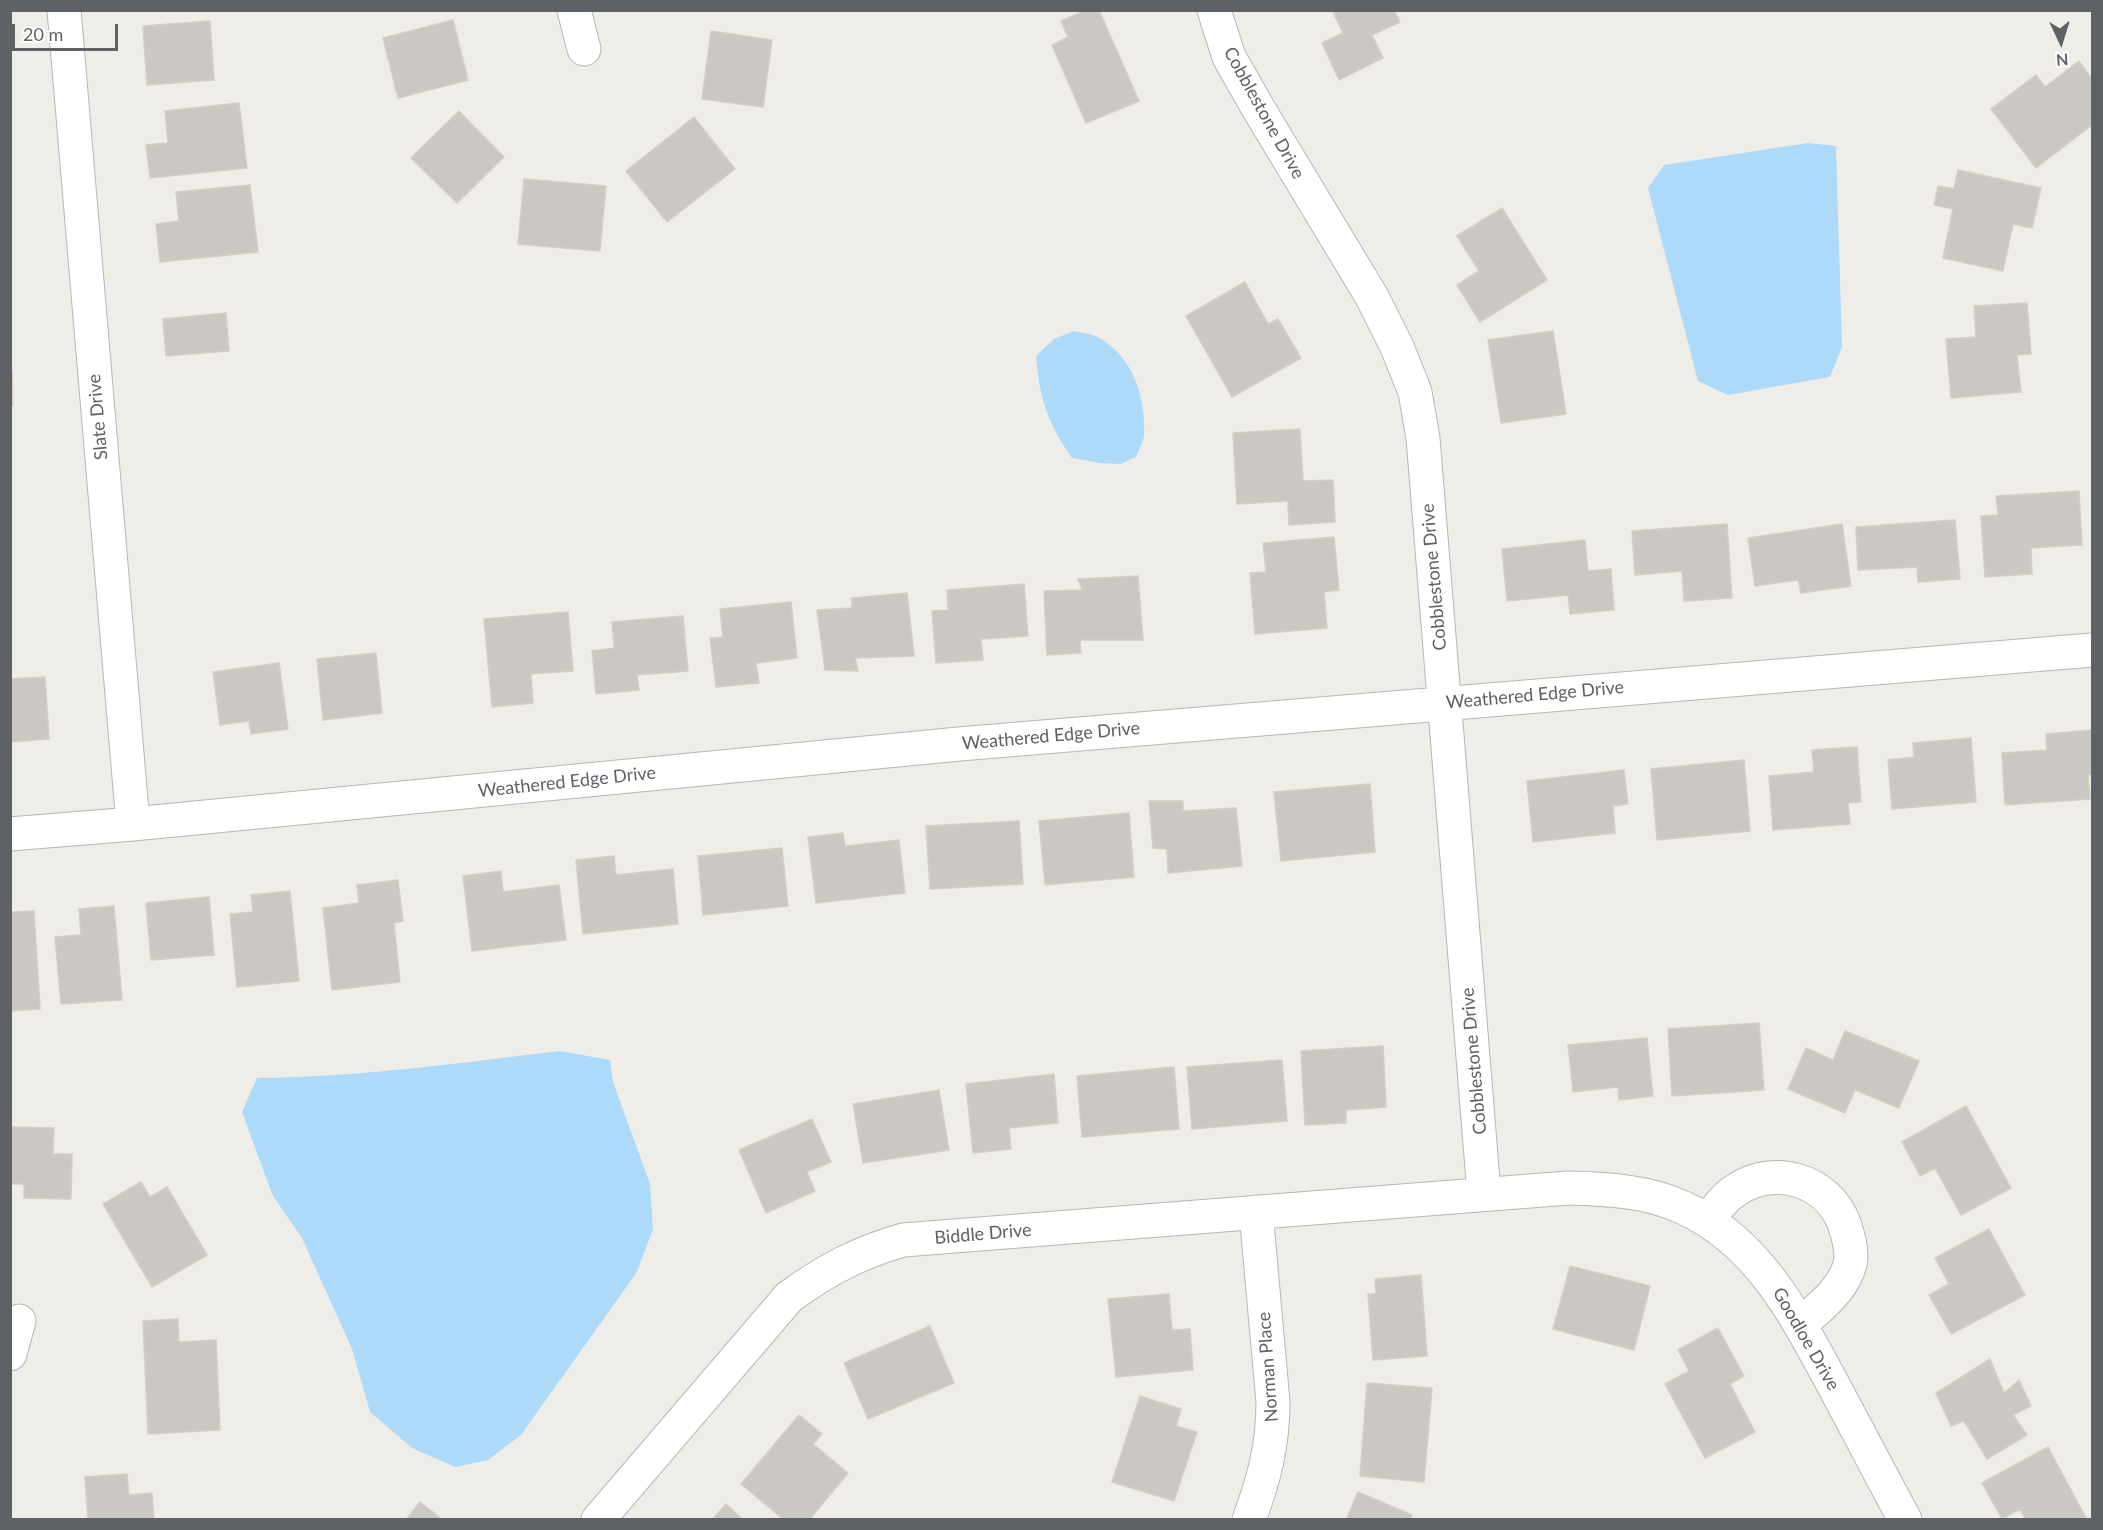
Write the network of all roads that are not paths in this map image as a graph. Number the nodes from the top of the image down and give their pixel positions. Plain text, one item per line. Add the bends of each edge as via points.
1 (64, 10) edge
2 (574, 10) edge
3 (1214, 10) edge
4 (584, 49) dead end
5 (2092, 650) edge
6 (1444, 703) junction
7 (133, 824) junction
8 (10, 834) edge
9 (1484, 1193) junction
10 (1256, 1212) junction
11 (1707, 1220) junction
12 (19, 1321) dead end
13 (1801, 1324) junction
14 (10, 1354) edge
15 (598, 1520) edge
16 (1249, 1520) edge
17 (1905, 1520) edge

1 - 7 street, Slate Drive
2 - 4 street
3 - 6 street, Cobblestone Drive via 1229,57 1372,297 1415,392 1423,438
5 - 6 street, Weathered Edge Drive
6 - 7 street, Weathered Edge Drive via 959,744
6 - 9 street, Cobblestone Drive
7 - 8 street, Weathered Edge Drive
9 - 10 street, Biddle Drive
9 - 11 street, Goodloe Drive via 1608,1189 1662,1199
10 - 15 street, Biddle Drive via 903,1240 839,1264 789,1297
10 - 16 street, Norman Place via 1273,1431 1265,1476
11 - 13 street, Goodloe Drive via 1728,1233 1752,1257
11 - 13 street via 1719,1204 1757,1181 1797,1179 1814,1186 1832,1201 1847,1233 1850,1264 1832,1295
12 - 14 street
13 - 17 street, Goodloe Drive

